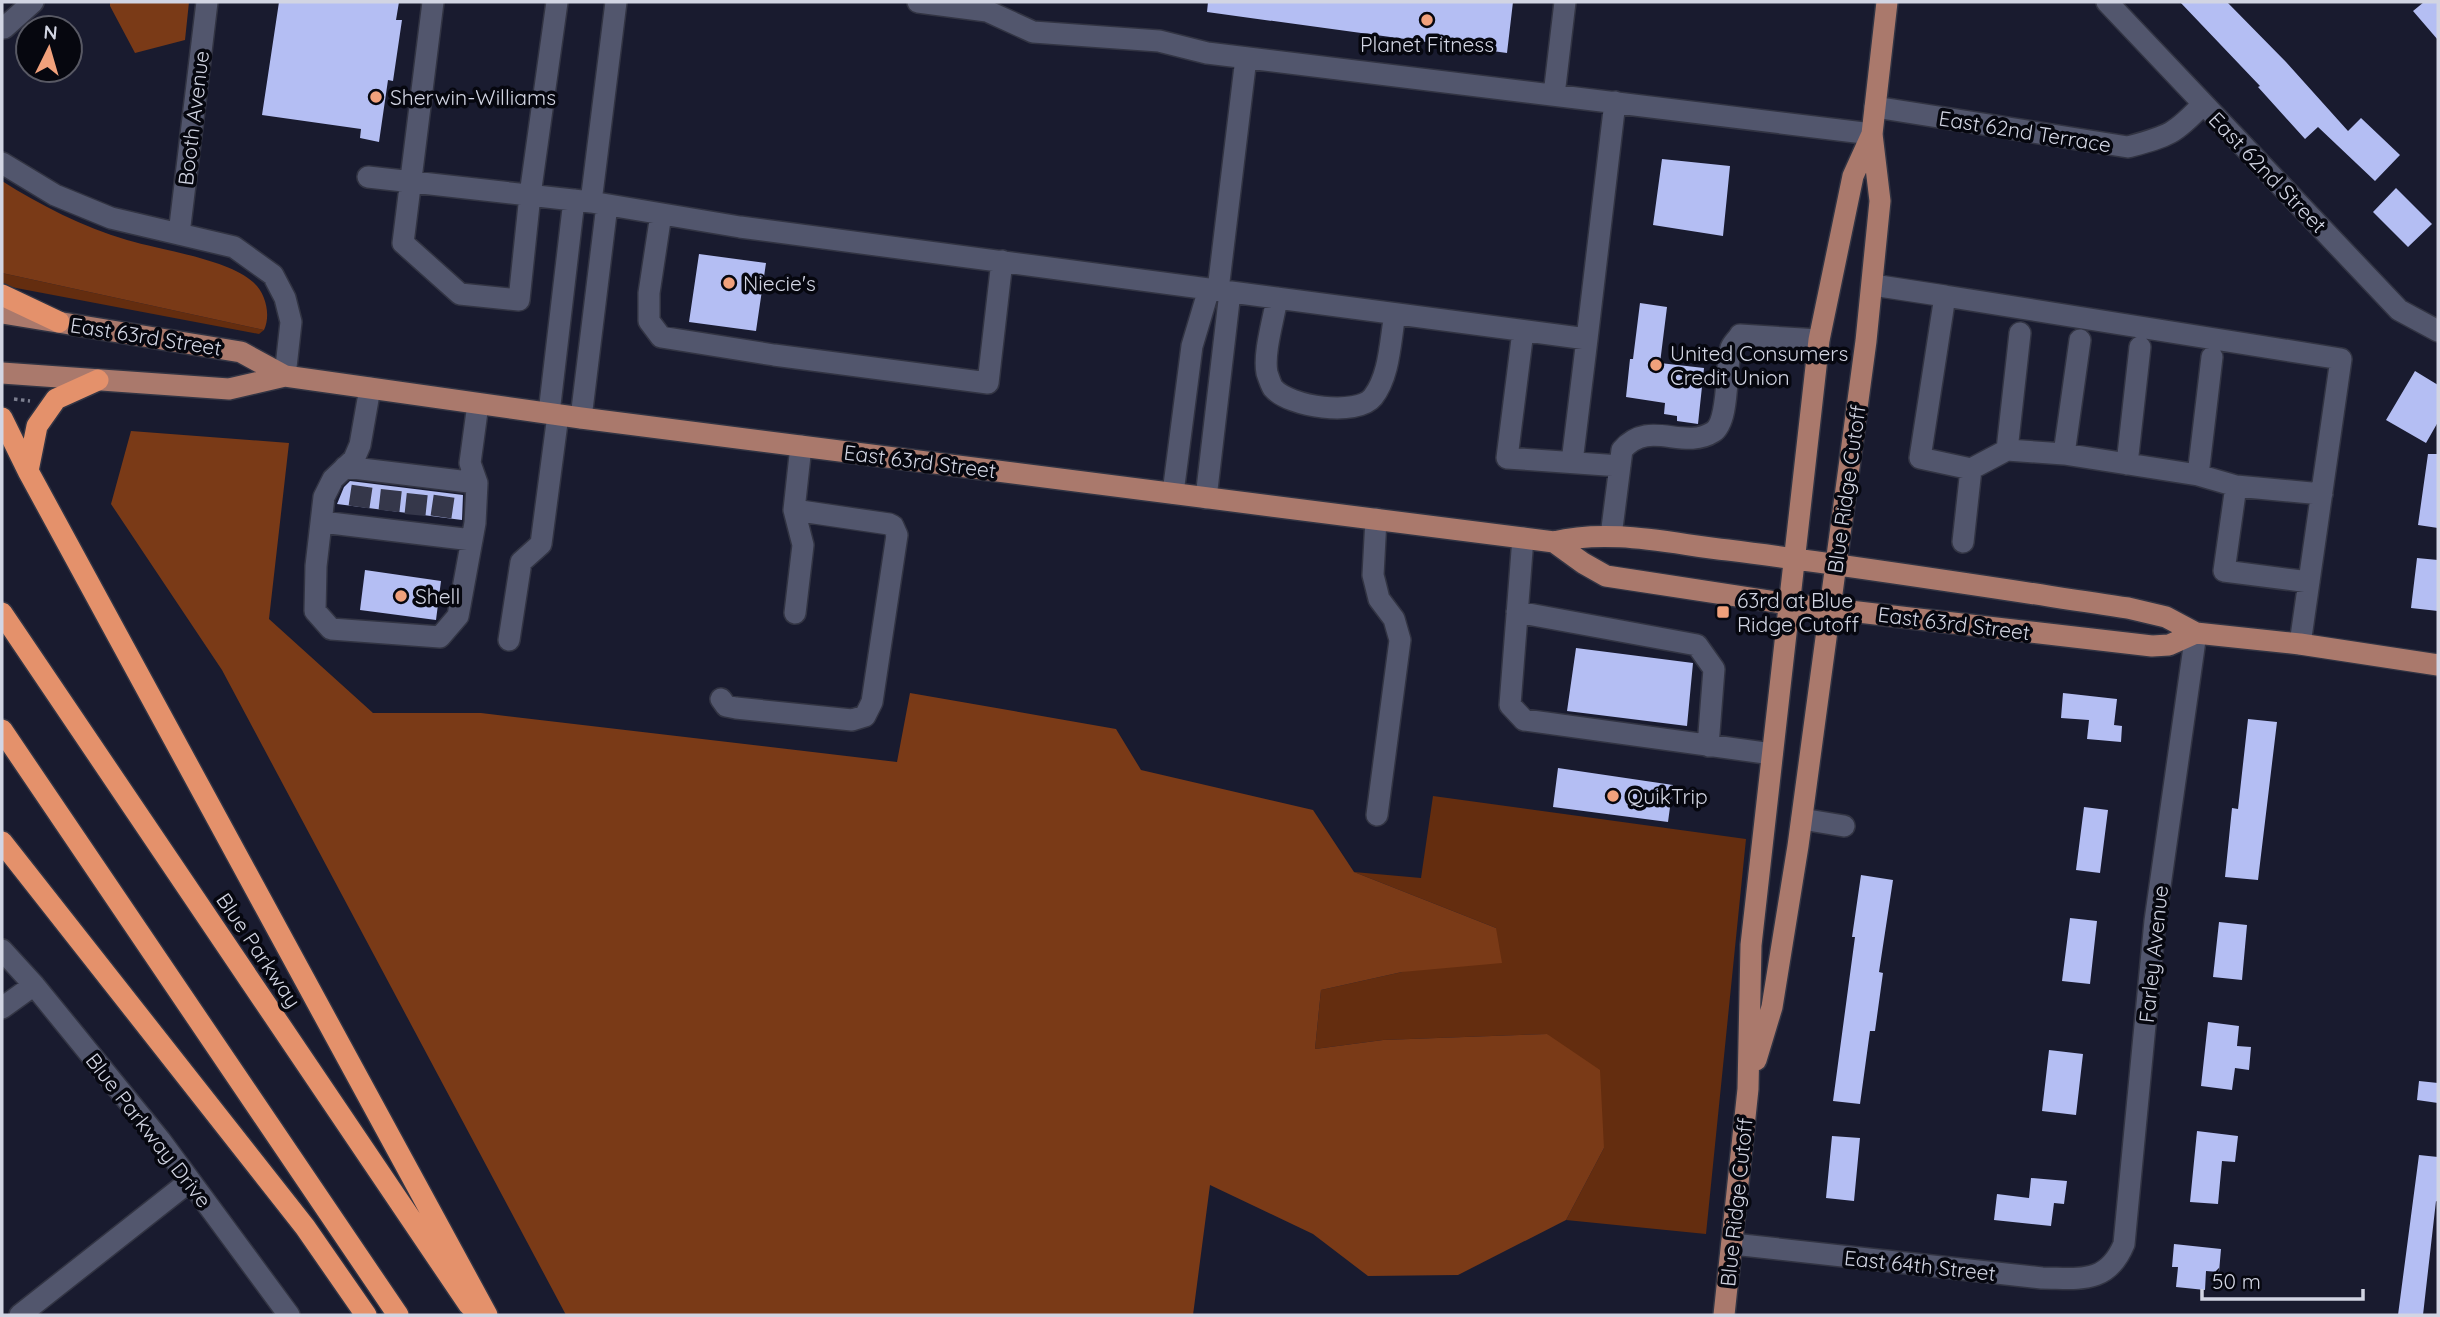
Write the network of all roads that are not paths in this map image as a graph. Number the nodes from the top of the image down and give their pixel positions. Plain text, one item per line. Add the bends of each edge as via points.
1 (33, 2) edge
2 (207, 2) edge
3 (433, 2) edge
4 (557, 2) edge
5 (616, 2) edge
6 (918, 2) edge
7 (1564, 2) edge
8 (1887, 2) edge
9 (2107, 2) edge
10 (2, 26) edge
11 (1246, 58) junction
12 (1554, 95) junction
13 (1615, 102) junction
14 (2203, 104) junction
15 (1875, 107) junction
16 (1872, 134) junction
17 (2, 163) edge
18 (368, 177) dead end
19 (411, 183) junction
20 (530, 195) junction
21 (591, 202) junction
22 (661, 214) junction
23 (179, 234) junction
24 (1002, 261) junction
25 (1872, 285) junction
26 (1219, 290) junction
27 (2, 295) edge
28 (1945, 296) junction
29 (1277, 298) junction
30 (2, 313) edge
31 (1395, 314) junction
32 (59, 322) junction
33 (1523, 331) junction
34 (2438, 331) edge
35 (2020, 333) dead end
36 (1587, 339) junction
37 (1819, 340) junction
38 (2080, 340) dead end
39 (2140, 347) dead end
40 (2212, 357) dead end
41 (2, 373) edge
42 (285, 376) junction
43 (98, 380) junction
44 (370, 388) junction
45 (478, 404) junction
46 (5, 408) edge
47 (553, 414) junction
48 (580, 418) junction
49 (801, 446) junction
50 (2007, 450) junction
51 (2064, 454) junction
52 (1572, 462) junction
53 (2127, 464) junction
54 (1620, 466) junction
55 (1971, 468) junction
56 (28, 471) junction
57 (357, 472) junction
58 (2199, 475) junction
59 (477, 484) junction
60 (2236, 486) junction
61 (1173, 493) junction
62 (2322, 494) junction
63 (1206, 498) junction
64 (794, 510) junction
65 (1376, 519) junction
66 (321, 522) junction
67 (1611, 536) junction
68 (1523, 538) junction
69 (472, 540) junction
70 (1554, 542) junction
71 (1963, 542) dead end
72 (1794, 559) junction
73 (1835, 565) junction
74 (2309, 582) junction
75 (1788, 604) junction
76 (1829, 608) junction
77 (1517, 612) junction
78 (2, 613) edge
79 (795, 613) dead end
80 (2196, 633) junction
81 (509, 640) dead end
82 (2300, 644) junction
83 (2438, 665) edge
84 (721, 699) dead end
85 (2, 730) edge
86 (1708, 746) junction
87 (1772, 754) junction
88 (1377, 815) dead end
89 (1802, 819) junction
90 (1844, 826) dead end
91 (2, 842) edge
92 (2, 950) edge
93 (34, 985) junction
94 (2, 1008) edge
95 (1748, 1089) junction
96 (190, 1181) junction
97 (1733, 1244) junction
98 (2106, 1271) joint
99 (20, 1315) edge
100 (289, 1315) edge
101 (366, 1315) edge
102 (398, 1315) edge
103 (476, 1315) edge
104 (487, 1315) edge
105 (1724, 1315) edge

1 - 10 street
2 - 23 street, Booth Avenue
3 - 19 street
4 - 20 street
5 - 21 street
6 - 11 street via 987,11 1033,32 1159,41
7 - 12 street
8 - 15 main road, Blue Ridge Cutoff
9 - 14 street, East 62nd Street
11 - 12 street
11 - 26 street
12 - 13 street
13 - 16 street
13 - 36 street
14 - 15 street, East 62nd Terrace via 2166,137 2128,147
14 - 34 street, East 62nd Street via 2399,310
15 - 16 main road, Blue Ridge Cutoff
16 - 25 main road, Blue Ridge Cutoff via 1880,201
16 - 37 main road, Blue Ridge Cutoff via 1853,176
17 - 23 street via 55,195 111,218
18 - 19 street
19 - 20 street
19 - 20 street via 403,243 460,294 519,300
20 - 21 street
21 - 22 street
21 - 47 street
21 - 48 street
22 - 24 street
22 - 24 street via 649,307 649,321 661,337 775,355 988,383
23 - 42 street via 234,247 273,275 291,322
24 - 26 street
25 - 28 street
25 - 73 main road, Blue Ridge Cutoff
26 - 29 street
26 - 61 street via 1192,346
26 - 63 street
27 - 32 highway
28 - 55 street via 1920,458
28 - 62 street via 2341,359
29 - 31 street
29 - 31 street via 1267,359 1273,388 1296,402 1336,408 1354,409 1372,399 1386,372
30 - 32 main road, East 63rd Street
31 - 33 street
32 - 42 main road, East 63rd Street via 241,352
33 - 36 street
33 - 52 street via 1507,458
35 - 50 street
36 - 52 street
37 - 54 street via 1740,335 1731,348 1721,422 1713,432 1690,438 1655,434 1631,439 1622,450
37 - 72 main road, Blue Ridge Cutoff
38 - 51 street
39 - 53 street
40 - 58 street
41 - 43 main road, East 63rd Street
42 - 43 main road, East 63rd Street via 229,390
42 - 44 main road, East 63rd Street
43 - 56 highway via 53,403 37,426
44 - 45 main road, East 63rd Street
44 - 57 street via 354,459
45 - 47 main road, East 63rd Street
45 - 59 street via 470,463
46 - 56 highway
47 - 48 main road, East 63rd Street
47 - 81 street via 541,544 521,562
48 - 49 main road, East 63rd Street
49 - 61 main road, East 63rd Street
49 - 64 street
50 - 51 street
50 - 55 street
51 - 53 street
52 - 54 street
53 - 58 street
54 - 67 street
55 - 71 street
56 - 104 highway
57 - 59 street via 446,485
57 - 66 street via 333,479 324,497
58 - 60 street
59 - 69 street
60 - 62 street
60 - 74 street via 2224,571
61 - 63 main road, East 63rd Street
62 - 74 street
63 - 65 main road, East 63rd Street
64 - 79 street via 803,545
64 - 84 street via 889,524 895,530 872,702 865,716 852,720 736,708
65 - 68 main road, East 63rd Street
65 - 88 street via 1373,575 1378,599 1394,619 1399,640
66 - 69 street via 357,517 441,526
66 - 69 street via 315,611 331,629 440,637 458,616
67 - 70 main road, East 63rd Street via 1577,536
67 - 72 main road, East 63rd Street
68 - 70 main road, East 63rd Street
68 - 77 street
70 - 75 main road, East 63rd Street via 1606,576
72 - 73 main road, East 63rd Street
72 - 75 main road, Blue Ridge Cutoff
73 - 76 main road, Blue Ridge Cutoff
73 - 80 main road, East 63rd Street via 2128,608 2166,617
74 - 82 street
75 - 76 main road, East 63rd Street
75 - 87 main road, Blue Ridge Cutoff
76 - 80 main road, East 63rd Street via 2152,646 2169,645
76 - 89 main road, Blue Ridge Cutoff
77 - 86 street via 1697,645 1714,669
77 - 86 street via 1510,705 1524,720
78 - 103 highway, Blue Parkway
80 - 82 main road, East 63rd Street
80 - 98 street, Farley Avenue via 2155,921 2124,1244 2118,1260
82 - 83 main road, East 63rd Street
85 - 102 highway
86 - 87 street
87 - 95 main road, Blue Ridge Cutoff via 1751,945
89 - 90 street
89 - 95 main road, Blue Ridge Cutoff via 1772,1007
91 - 101 highway via 305,1227
92 - 93 street, Blue Parkway Drive
93 - 94 street
93 - 96 street, Blue Parkway Drive
95 - 97 main road, Blue Ridge Cutoff
96 - 99 street
96 - 100 street, Blue Parkway Drive
97 - 98 street, East 64th Street via 2042,1278 2089,1279
97 - 105 main road, Blue Ridge Cutoff

